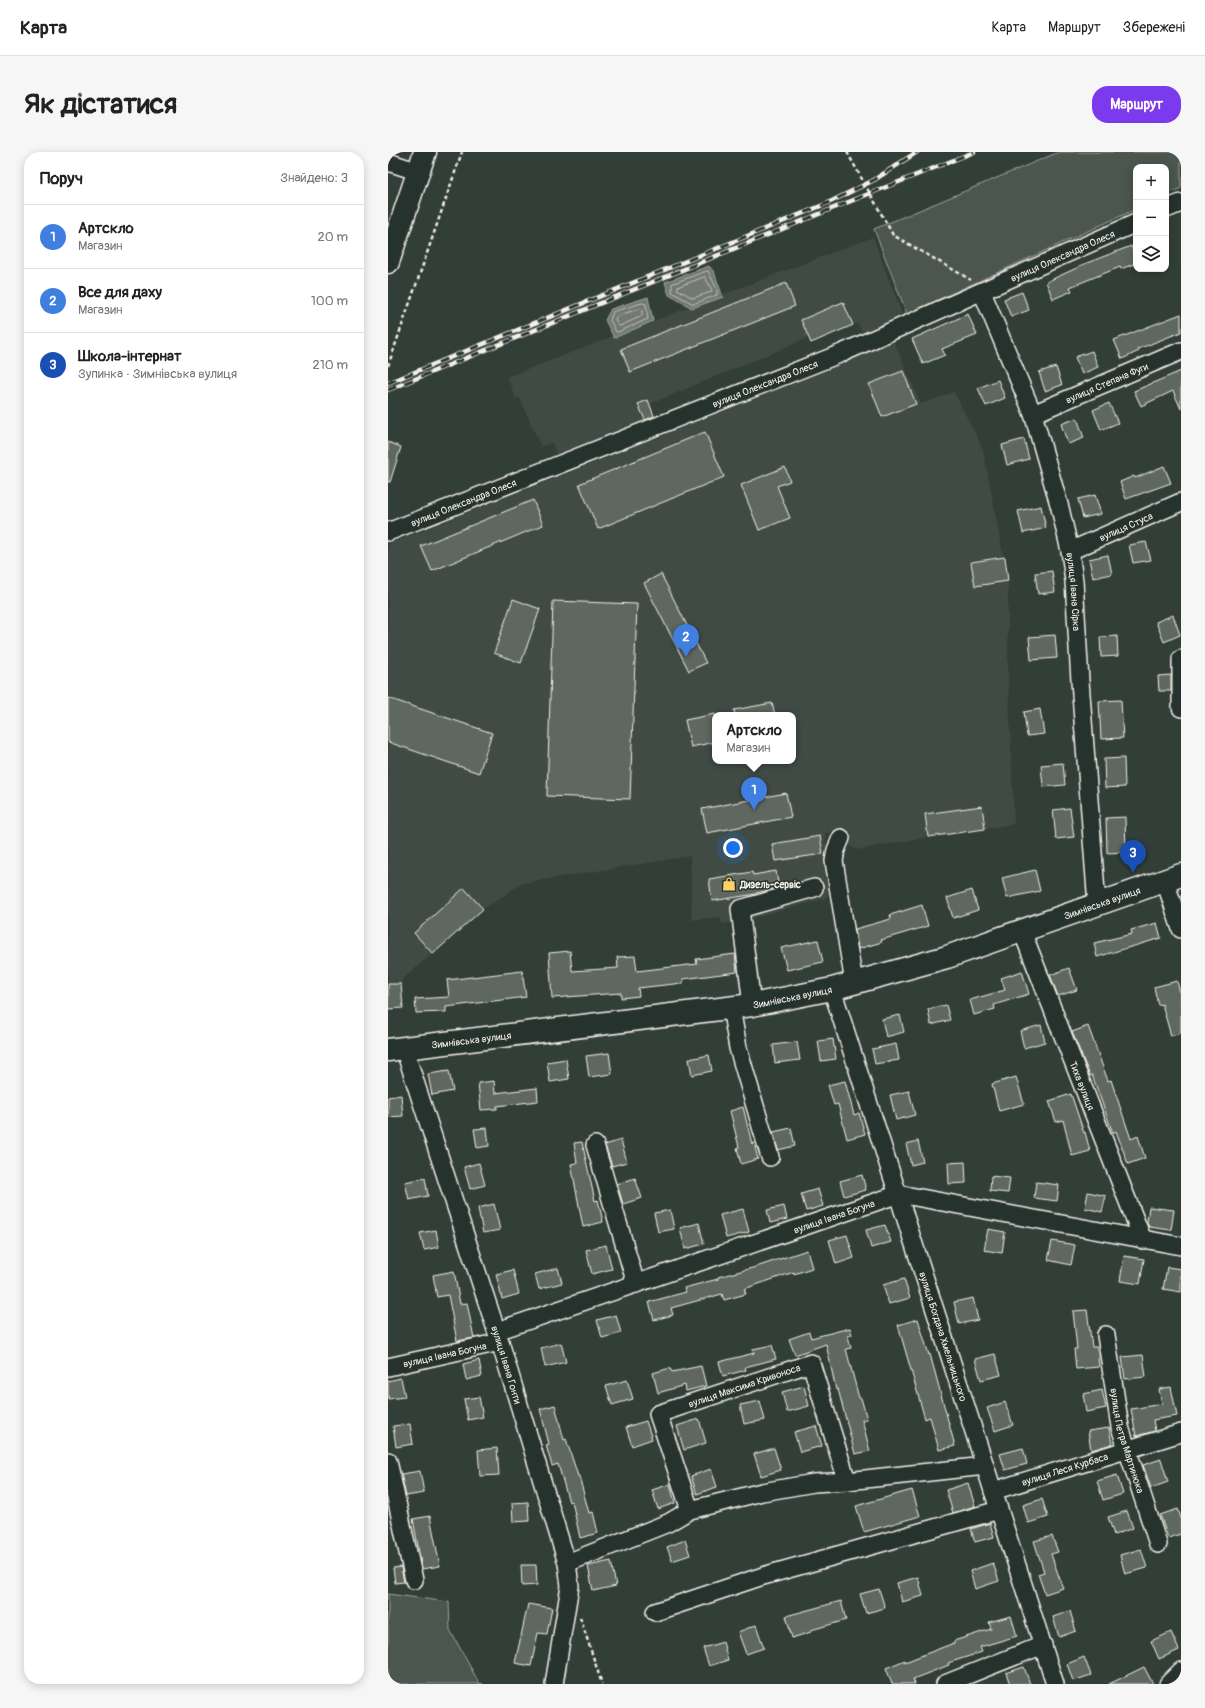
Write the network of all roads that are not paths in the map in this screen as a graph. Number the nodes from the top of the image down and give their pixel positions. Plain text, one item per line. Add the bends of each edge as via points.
1 (426, 152) edge
2 (388, 162) edge
3 (419, 172) junction
4 (1181, 202) edge
5 (1169, 208) edge
6 (1133, 224) edge
7 (388, 262) edge
8 (985, 291) junction
9 (1181, 351) edge
10 (1033, 414) junction
11 (1181, 502) edge
12 (388, 532) edge
13 (1070, 551) junction
14 (1181, 658) edge
15 (1181, 708) edge
16 (841, 838) dead end
17 (1173, 878) edge
18 (814, 888) dead end
19 (1097, 905) junction
20 (1181, 929) edge
21 (1022, 931) junction
22 (854, 983) junction
23 (832, 989) junction
24 (741, 1006) junction
25 (396, 1049) edge
26 (595, 1145) dead end
27 (770, 1157) dead end
28 (899, 1194) junction
29 (1143, 1240) junction
30 (1181, 1246) edge
31 (636, 1284) junction
32 (1106, 1334) dead end
33 (499, 1336) junction
34 (388, 1367) edge
35 (1181, 1433) edge
36 (1127, 1450) junction
37 (388, 1461) edge
38 (986, 1466) junction
39 (847, 1481) junction
40 (993, 1491) junction
41 (690, 1510) junction
42 (1000, 1510) junction
43 (1158, 1544) dead end
44 (567, 1563) junction
45 (414, 1580) dead end
46 (655, 1612) dead end
47 (1042, 1644) junction
48 (1181, 1671) edge
49 (554, 1684) edge
50 (945, 1684) edge
51 (1055, 1684) edge
52 (1168, 1684) edge

1 - 3 main road
2 - 3 street
3 - 7 main road
4 - 5 street
6 - 8 street, вулиця Олександра Олеся
8 - 10 street, вулиця Івана Сірка
8 - 12 street, вулиця Олександра Олеся via 844,357
9 - 10 street, вулиця Степана Фуги
10 - 13 street, вулиця Івана Сірка
11 - 13 street, вулиця Стуса
13 - 19 street, вулиця Івана Сірка
14 - 15 street
16 - 22 street via 834,861
17 - 19 main road, Зимнівська вулиця
17 - 20 street
18 - 24 street via 740,909
19 - 21 main road, Зимнівська вулиця
21 - 22 main road, Зимнівська вулиця via 947,957
21 - 29 street, Тиха вулиця
22 - 23 main road, Зимнівська вулиця
23 - 24 main road, Зимнівська вулиця
23 - 28 street, вулиця Богдана Хмельницького
24 - 25 main road, Зимнівська вулиця
24 - 27 street via 738,1048
25 - 33 street, вулиця Івана Гонти
26 - 31 street
28 - 29 street, вулиця Івана Богуна
28 - 31 street, вулиця Івана Богуна
28 - 38 street, вулиця Богдана Хмельницького
29 - 30 street, вулиця Івана Богуна
31 - 33 street, вулиця Івана Богуна
32 - 36 street, вулиця Петра Мартинюка via 1120,1427
33 - 34 street, вулиця Івана Богуна
33 - 44 street, вулиця Івана Гонти
35 - 36 street, вулиця Леся Курбаса
36 - 40 street, вулиця Леся Курбаса
36 - 43 street, вулиця Петра Мартинюка
37 - 45 street
38 - 39 street
38 - 40 street, вулиця Богдана Хмельницького
39 - 41 street via 814,1483 762,1492
39 - 41 street, вулиця Максима Кривоноса via 811,1363 658,1414
40 - 42 street, вулиця Богдана Хмельницького
41 - 44 street via 668,1524
42 - 46 street via 763,1576
42 - 47 street, вулиця Богдана Хмельницького
44 - 49 street, вулиця Івана Гонти via 570,1586
47 - 50 street
47 - 51 street, вулиця Богдана Хмельницького
48 - 52 street

